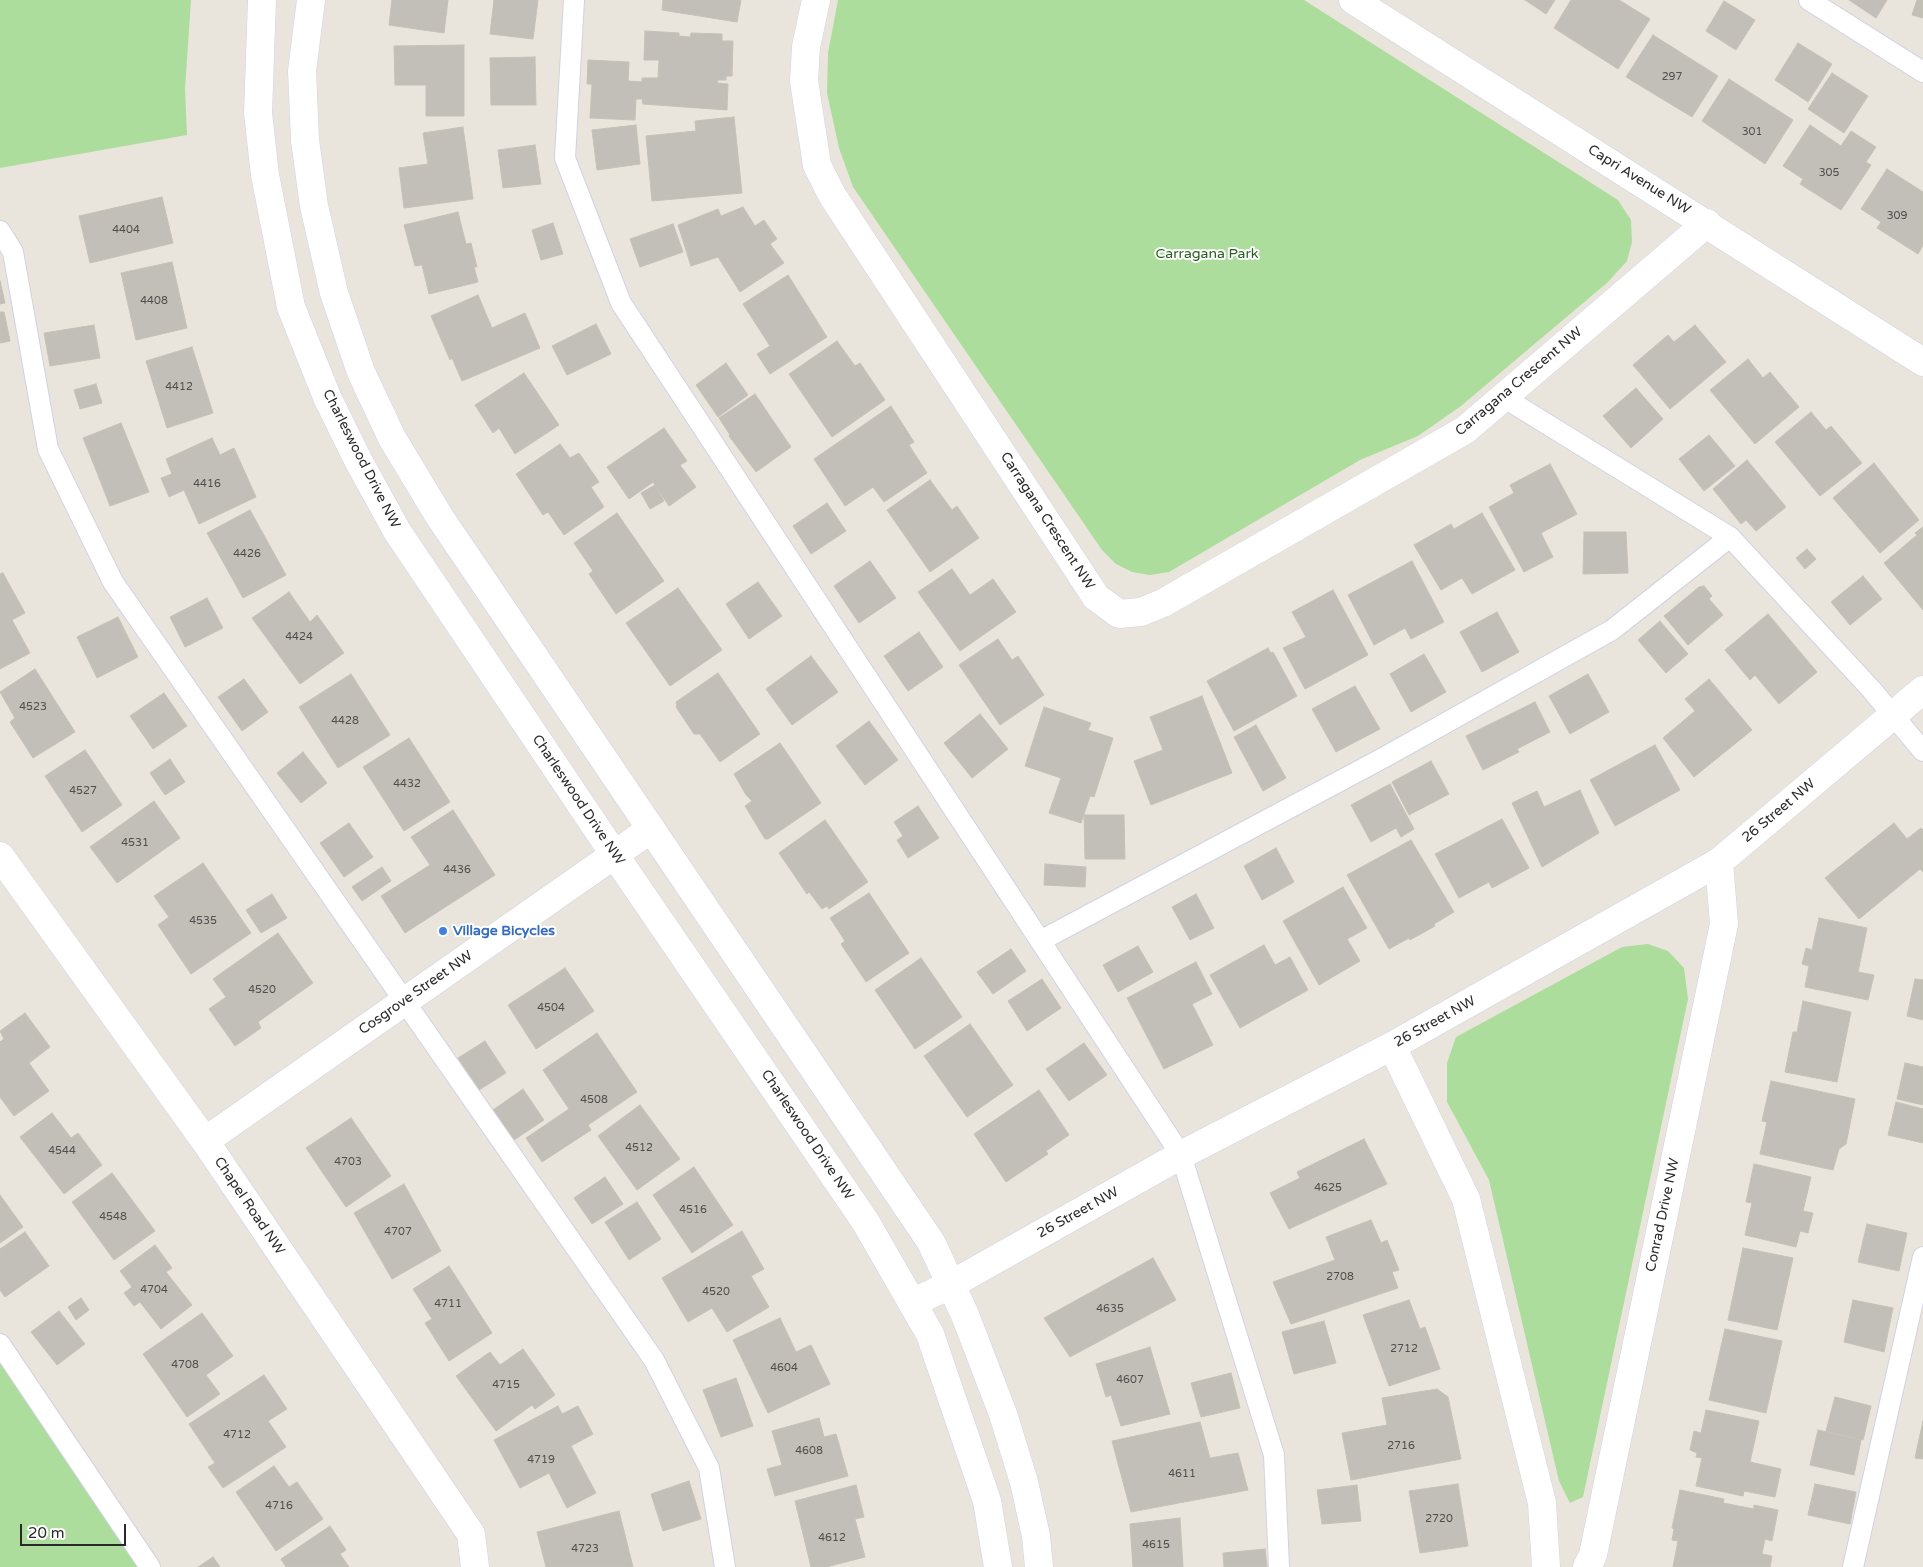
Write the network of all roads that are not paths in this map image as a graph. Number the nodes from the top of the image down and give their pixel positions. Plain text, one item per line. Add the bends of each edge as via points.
1 (262, 0) edge
2 (311, 0) edge
3 (574, 0) edge
4 (816, 0) edge
5 (1353, 0) edge
6 (1809, 0) edge
7 (1923, 72) edge
8 (1707, 222) junction
9 (0, 231) edge
10 (1923, 362) edge
11 (1503, 397) junction
12 (1730, 537) junction
13 (1923, 690) edge
14 (1892, 716) junction
15 (1923, 751) edge
16 (651, 829) junction
17 (614, 854) junction
18 (0, 856) edge
19 (1719, 862) junction
20 (1040, 941) junction
21 (405, 1001) junction
22 (1392, 1046) junction
23 (204, 1141) junction
24 (1181, 1156) junction
25 (1923, 1257) edge
26 (952, 1284) junction
27 (912, 1303) junction
28 (0, 1344) edge
29 (150, 1567) edge
30 (475, 1567) edge
31 (724, 1567) edge
32 (998, 1567) edge
33 (1039, 1567) edge
34 (1279, 1567) edge
35 (1546, 1567) edge
36 (1588, 1567) edge
37 (1853, 1567) edge

1 - 17 street, Charleswood Drive NW via 258,114 265,176 291,307 327,397 397,531
2 - 16 street via 302,71 305,140 314,206 334,293 361,372 392,438 439,516
3 - 20 lane via 565,158 621,303
4 - 11 street, Carragana Crescent NW via 806,48 804,81 817,165 828,187 1096,596 1119,614 1141,612 1163,604 1426,454 1465,430
5 - 8 street, Capri Avenue NW
6 - 7 lane
8 - 10 street, Capri Avenue NW
8 - 11 street, Carragana Crescent NW
9 - 21 lane via 13,252 48,449 113,582
11 - 12 lane
12 - 14 lane via 1871,689
12 - 20 lane via 1612,630 1383,758
13 - 14 street, 26 Street NW
14 - 15 lane
14 - 19 street, 26 Street NW
16 - 17 street, Cosgrove Street NW
16 - 26 street via 931,1242
17 - 21 street, Cosgrove Street NW
17 - 27 street, Charleswood Drive NW via 865,1221
18 - 23 street, Chapel Road NW
19 - 22 street, 26 Street NW
19 - 36 street, Conrad Drive NW via 1724,924
20 - 24 lane
21 - 23 street, Cosgrove Street NW
21 - 31 lane via 654,1360 709,1468
22 - 24 street, 26 Street NW
22 - 35 street via 1466,1199 1542,1503
23 - 30 street, Chapel Road NW via 471,1534
24 - 26 street, 26 Street NW
24 - 34 lane via 1274,1455
25 - 37 lane
26 - 27 street, 26 Street NW
26 - 33 street via 1002,1414 1024,1482
27 - 32 street, Charleswood Drive NW via 930,1334 973,1454 987,1501
28 - 29 lane

